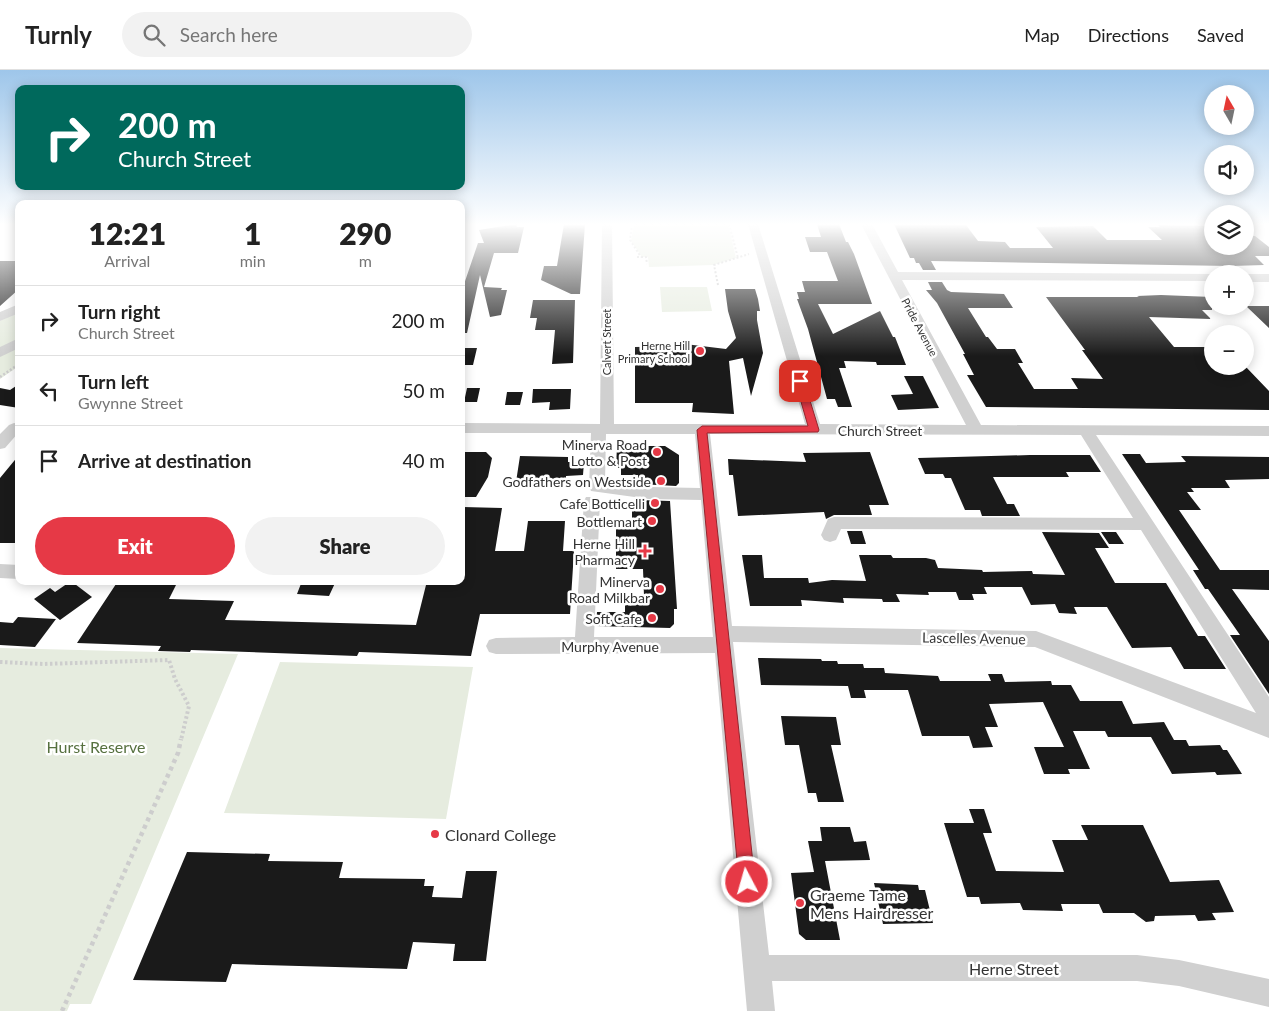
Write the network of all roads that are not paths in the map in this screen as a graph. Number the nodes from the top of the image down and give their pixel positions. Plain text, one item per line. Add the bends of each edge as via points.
1 (606, 268) edge
2 (766, 268) edge
3 (889, 268) edge
4 (893, 276) junction
5 (1204, 277) edge
6 (1254, 278) edge
7 (1269, 278) edge
8 (15, 310) edge
9 (0, 317) edge
10 (15, 344) edge
11 (0, 352) edge
12 (11, 428) edge
13 (465, 428) edge
14 (603, 429) junction
15 (702, 430) junction
16 (814, 430) junction
17 (976, 430) junction
18 (1085, 430) junction
19 (1269, 431) edge
20 (0, 444) edge
21 (708, 494) junction
22 (592, 502) dead end
23 (1146, 524) junction
24 (830, 536) dead end
25 (722, 639) junction
26 (496, 646) dead end
27 (584, 646) junction
28 (1269, 715) edge
29 (1269, 728) edge
30 (756, 968) junction
31 (1269, 993) edge
32 (760, 1011) edge

1 - 14 street, Calvert Street
2 - 16 street
3 - 4 street, Pride Avenue
4 - 5 street
4 - 17 street, Pride Avenue
6 - 7 street
8 - 9 street
10 - 11 street
12 - 20 street
13 - 14 street, Church Street
14 - 15 street, Church Street
14 - 21 street, Calvert Street via 597,487 649,493
15 - 16 street, Church Street
15 - 21 street
16 - 17 street, Church Street
17 - 18 street, Church Street
18 - 19 street, Church Street
18 - 23 street
21 - 25 street
22 - 27 street
23 - 24 street via 834,523
23 - 28 street
25 - 27 street, Murphy Avenue
25 - 29 street, Lascelles Avenue via 1036,639
25 - 30 street
26 - 27 street, Murphy Avenue
30 - 31 street, Herne Street via 1137,968 1179,973
30 - 32 street

